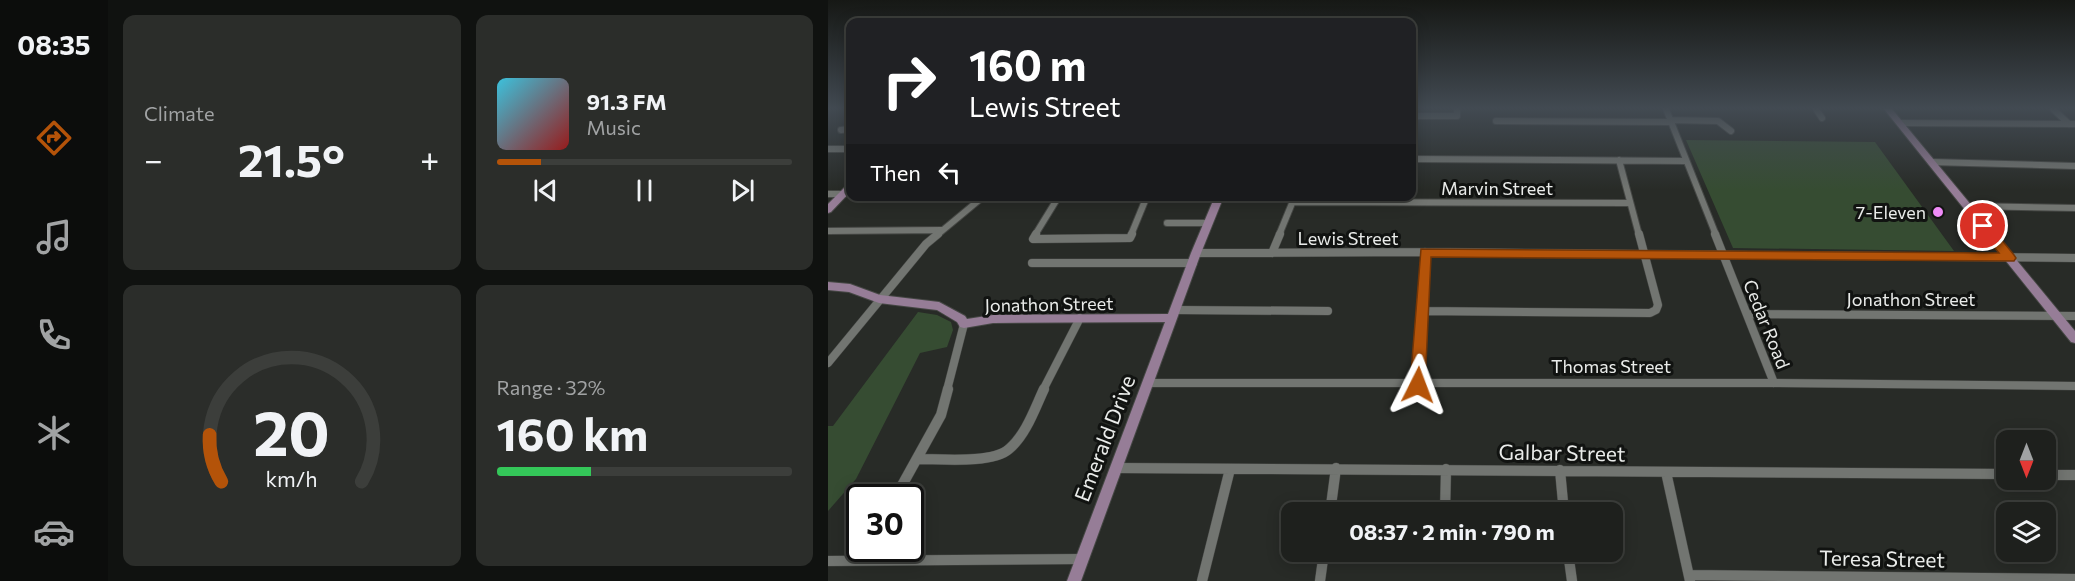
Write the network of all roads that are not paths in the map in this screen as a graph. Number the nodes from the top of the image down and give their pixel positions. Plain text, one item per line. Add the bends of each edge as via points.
1 (1677, 136) edge
2 (1910, 136) edge
3 (828, 149) edge
4 (846, 151) edge
5 (1416, 159) edge
6 (1619, 160) junction
7 (1686, 161) junction
8 (1931, 162) junction
9 (2075, 166) edge
10 (846, 191) edge
11 (846, 192) edge
12 (828, 194) edge
13 (979, 201) edge
14 (1056, 201) edge
15 (1145, 201) edge
16 (1218, 201) edge
17 (1294, 201) edge
18 (1406, 201) edge
19 (1630, 203) junction
20 (1966, 206) junction
21 (2075, 207) edge
22 (828, 210) edge
23 (1167, 223) dead end
24 (1209, 223) junction
25 (942, 230) junction
26 (828, 231) edge
27 (1425, 252) junction
28 (1272, 253) junction
29 (1644, 254) junction
30 (1723, 255) junction
31 (1194, 258) junction
32 (2010, 258) junction
33 (2075, 258) edge
34 (1032, 263) dead end
35 (828, 286) edge
36 (879, 299) junction
37 (1328, 311) dead end
38 (1421, 311) junction
39 (1173, 314) junction
40 (1747, 314) junction
41 (2057, 316) junction
42 (2075, 316) edge
43 (1080, 318) junction
44 (964, 324) junction
45 (2075, 339) edge
46 (828, 363) edge
47 (1148, 383) junction
48 (1774, 383) junction
49 (1418, 385) junction
50 (2075, 386) edge
51 (918, 459) junction
52 (1116, 468) junction
53 (1336, 468) junction
54 (1230, 469) junction
55 (1446, 469) junction
56 (1560, 470) junction
57 (1666, 472) junction
58 (1996, 474) edge
59 (2056, 475) edge
60 (2075, 475) edge
61 (903, 484) edge
62 (1331, 502) edge
63 (1445, 502) edge
64 (1563, 502) edge
65 (1082, 559) junction
66 (828, 561) edge
67 (1323, 562) edge
68 (1569, 562) edge
69 (1690, 578) edge
70 (1816, 579) edge
71 (1943, 579) edge
72 (2075, 579) edge
73 (1074, 581) edge
74 (1202, 581) edge
75 (1320, 581) edge
76 (1572, 581) edge

1 - 7 street, Cedar Road
2 - 8 street
3 - 4 street
5 - 6 street
6 - 7 street
6 - 19 street
7 - 30 street, Cedar Road
8 - 9 street
8 - 20 street
10 - 12 street
11 - 22 street
13 - 25 street
14 - 15 street via 1033,238 1130,238
16 - 24 street, Emerald Drive
17 - 28 street
18 - 19 street, Marvin Street
19 - 29 street
20 - 21 street
20 - 32 street
23 - 24 street
24 - 31 street, Emerald Drive
25 - 26 street
25 - 36 street
27 - 28 street, Lewis Street
27 - 29 street, Lewis Street
27 - 38 street
28 - 31 street, Lewis Street
29 - 30 street, Lewis Street
29 - 38 street via 1657,302 1656,310 1650,313
30 - 32 street, Lewis Street
30 - 40 street, Cedar Road
31 - 34 street, Lewis Street
31 - 39 street, Emerald Drive
32 - 33 street, Lewis Street
32 - 41 street
35 - 36 street, Jonathon Street via 850,288
36 - 44 street, Jonathon Street via 939,306
36 - 46 street
37 - 39 street
38 - 49 street
39 - 43 street, Jonathon Street
39 - 47 street, Emerald Drive
40 - 41 street, Jonathon Street
40 - 48 street, Cedar Road
41 - 42 street, Jonathon Street
41 - 45 street
43 - 44 street, Jonathon Street via 993,319
43 - 51 street via 1023,431 1009,450 992,458
44 - 51 street via 941,415
47 - 49 street, Thomas Street
47 - 52 street, Emerald Drive
48 - 49 street, Thomas Street
48 - 50 street, Thomas Street
51 - 61 street
52 - 54 street, Galbar Street
52 - 65 street, Emerald Drive
53 - 54 street, Galbar Street
53 - 55 street, Galbar Street
53 - 62 street
54 - 74 street
55 - 56 street, Galbar Street
55 - 63 street
56 - 57 street, Galbar Street
56 - 64 street
57 - 58 street, Galbar Street
57 - 69 street
59 - 60 street
65 - 66 street
65 - 73 street, Emerald Drive
67 - 75 street
68 - 76 street
69 - 70 street, Teresa Street
70 - 71 street, Teresa Street
71 - 72 street, Teresa Street

